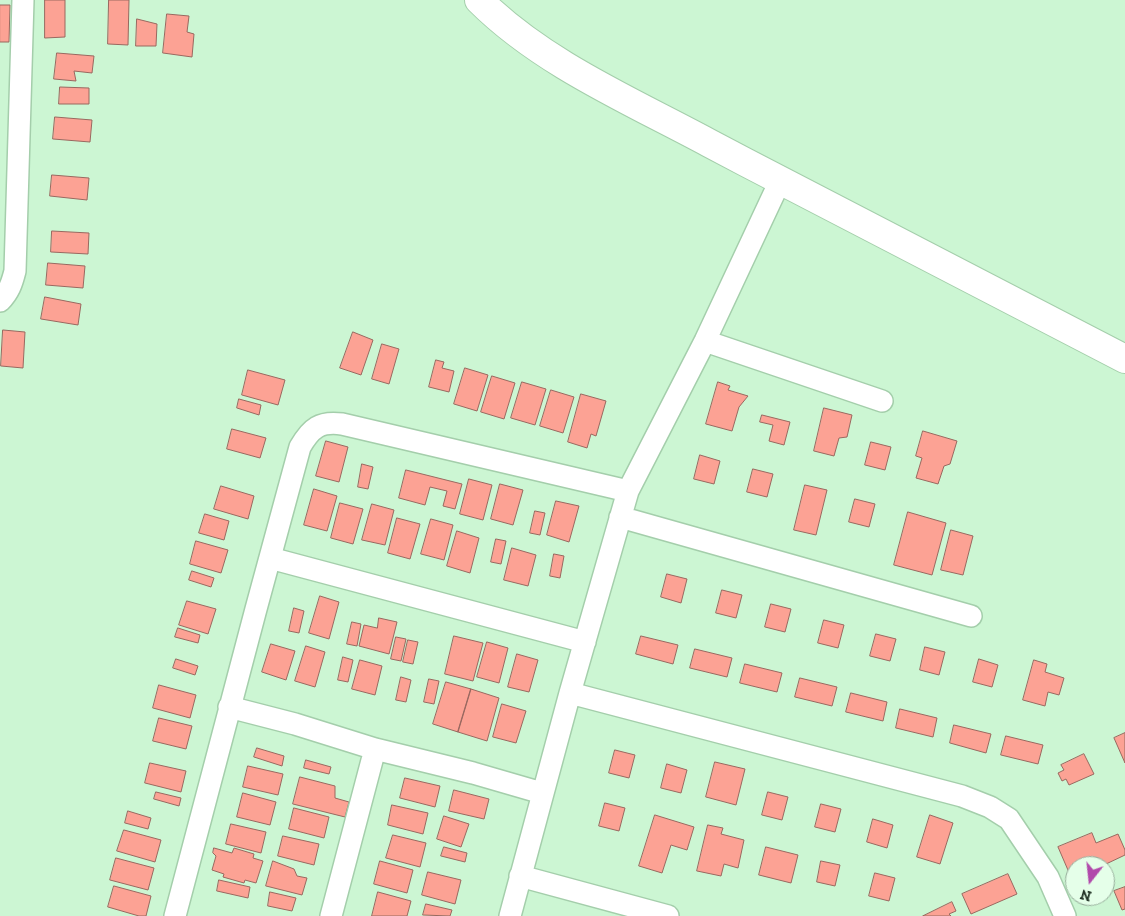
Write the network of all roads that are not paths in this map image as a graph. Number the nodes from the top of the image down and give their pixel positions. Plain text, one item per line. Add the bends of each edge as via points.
1 (23, 0) edge
2 (479, 0) edge
3 (780, 180) junction
4 (0, 301) edge
5 (705, 341) junction
6 (1125, 358) edge
7 (882, 401) dead end
8 (628, 492) junction
9 (620, 517) junction
10 (270, 558) junction
11 (971, 616) dead end
12 (585, 642) junction
13 (570, 693) junction
14 (229, 707) junction
15 (375, 749) junction
16 (542, 794) junction
17 (520, 876) junction
18 (175, 916) edge
19 (331, 916) edge
20 (510, 916) edge
21 (668, 916) edge
22 (1065, 916) edge

1 - 4 street via 15,271 11,286
2 - 3 street via 530,44 576,72
3 - 5 street
3 - 6 street
5 - 7 street
5 - 8 street
8 - 9 street
8 - 10 street via 331,423 316,427 300,447
9 - 11 street
9 - 12 street
10 - 12 street
10 - 14 street
12 - 13 street
13 - 16 street
13 - 22 street via 962,796 990,807 1008,819 1030,848 1048,877
14 - 15 street
14 - 18 street
15 - 16 street
15 - 19 street
16 - 17 street
17 - 20 street
17 - 21 street

